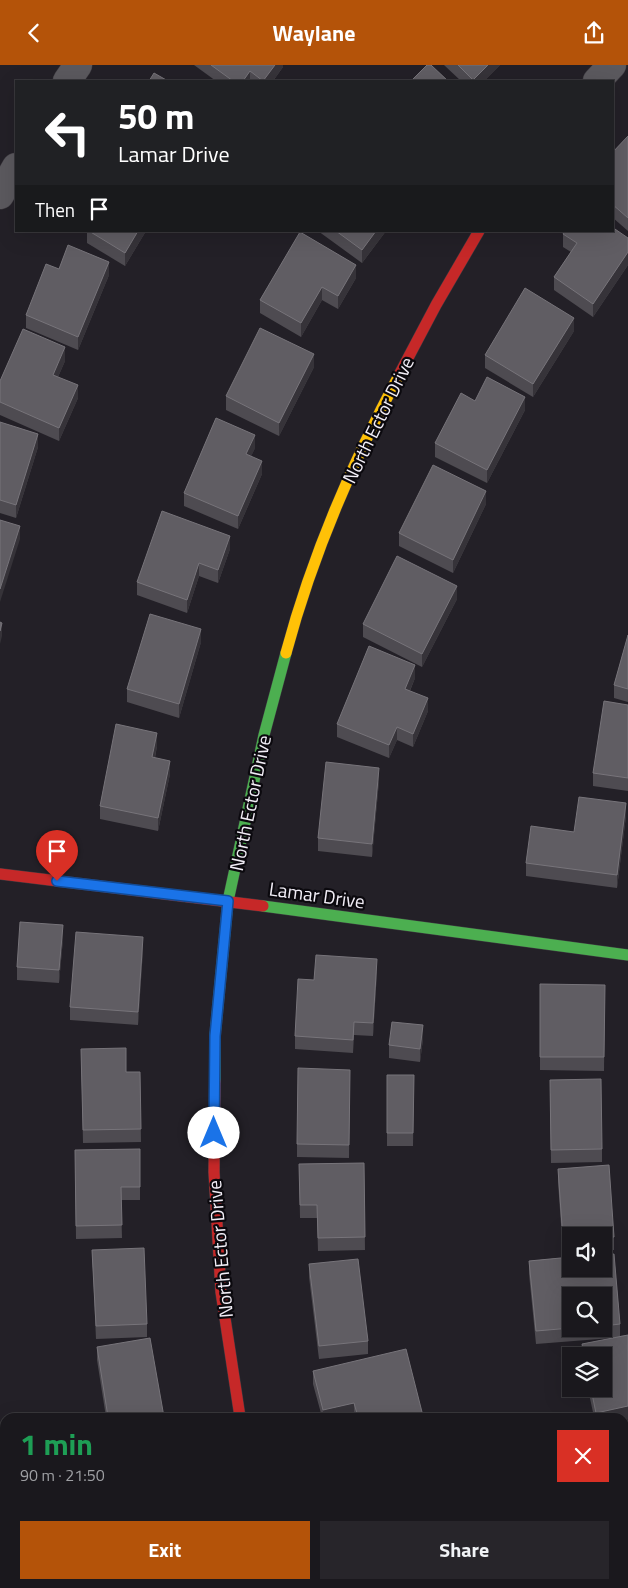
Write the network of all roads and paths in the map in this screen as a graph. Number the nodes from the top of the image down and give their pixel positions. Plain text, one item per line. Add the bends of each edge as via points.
1 (78, 65) edge
2 (612, 65) edge
3 (68, 80) edge
4 (598, 80) edge
5 (15, 169) edge
6 (0, 195) edge
7 (478, 232) edge
8 (0, 874) edge
9 (228, 901) junction
10 (628, 955) edge
11 (239, 1413) edge

1 - 3 street
2 - 4 street
5 - 6 street
7 - 9 street, North Ector Drive via 387,398 338,501 297,613 264,735
8 - 9 street, Lamar Drive
9 - 10 street, Lamar Drive
9 - 11 street, North Ector Drive via 215,1036 214,1172 221,1292

